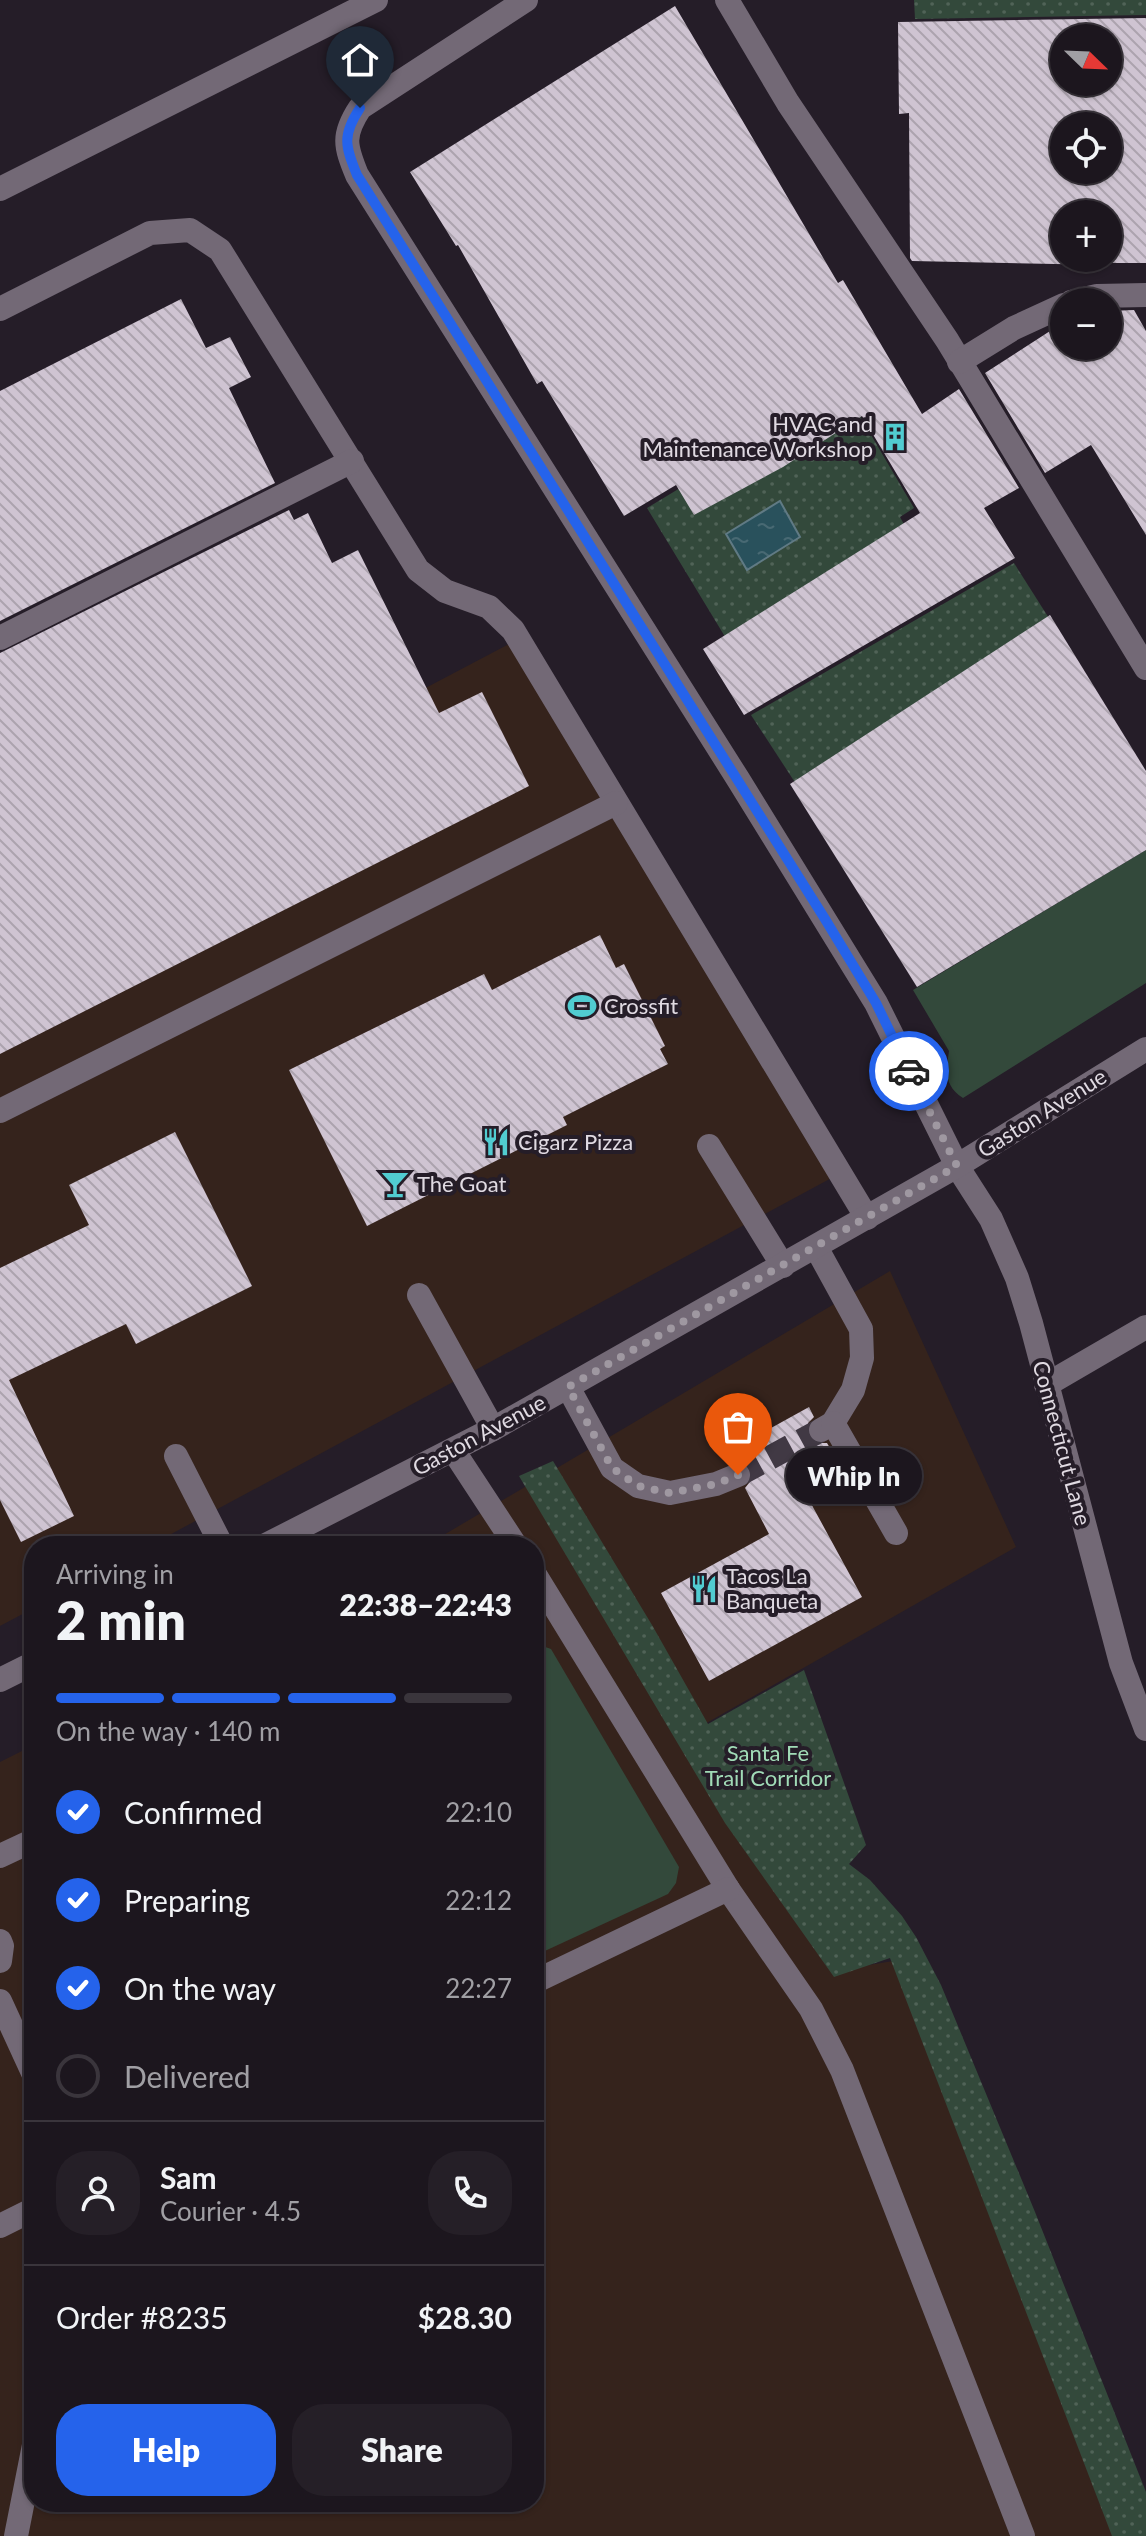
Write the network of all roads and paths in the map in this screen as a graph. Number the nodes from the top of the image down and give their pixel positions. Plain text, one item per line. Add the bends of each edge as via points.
1 (376, 0) edge
2 (526, 0) edge
3 (727, 0) edge
4 (0, 189) edge
5 (1122, 295) edge
6 (1146, 295) edge
7 (0, 309) edge
8 (1050, 311) edge
9 (959, 362) junction
10 (352, 461) junction
11 (0, 638) edge
12 (1146, 668) edge
13 (616, 803) junction
14 (1146, 1049) edge
15 (0, 1111) edge
16 (709, 1146) dead end
17 (957, 1166) junction
18 (867, 1218) junction
19 (816, 1247) junction
20 (783, 1266) junction
21 (419, 1295) dead end
22 (1146, 1327) edge
23 (1046, 1385) junction
24 (568, 1387) junction
25 (493, 1429) junction
26 (453, 1450) junction
27 (176, 1456) dead end
28 (738, 1475) tunnel mouth
29 (896, 1533) dead end
30 (217, 1536) edge
31 (284, 1536) edge
32 (509, 1536) edge
33 (544, 1598) edge
34 (24, 1668) edge
35 (0, 1680) edge
36 (1146, 1729) edge
37 (24, 1845) edge
38 (0, 1856) edge
39 (728, 1889) junction
40 (0, 1941) edge
41 (0, 1961) edge
42 (544, 1977) edge
43 (0, 2001) edge
44 (24, 2053) edge
45 (24, 2214) edge
46 (0, 2226) edge
47 (24, 2496) edge
48 (16, 2536) edge
49 (1023, 2536) edge

1 - 4 street
2 - 17 street, Connecticut Lane via 360,108 348,127 347,150 357,175 876,1003
3 - 9 street via 788,103
5 - 6 street
7 - 10 street via 150,233 190,230 220,250
8 - 9 street
9 - 12 street
10 - 11 street
10 - 13 street via 418,570 445,591 489,607 513,630
13 - 15 street
13 - 18 street
14 - 17 street, Gaston Avenue
16 - 20 street
17 - 18 street, Gaston Avenue
17 - 23 street, Connecticut Lane via 991,1219 1017,1278
18 - 19 street, Gaston Avenue
19 - 20 street, Gaston Avenue
19 - 29 street via 861,1329 862,1358 853,1390 827,1426
20 - 24 street, Gaston Avenue
21 - 25 street
22 - 23 street
23 - 36 street, Connecticut Lane via 1121,1663
24 - 25 street, Gaston Avenue
24 - 28 street via 612,1468 638,1486 670,1493
25 - 26 street, Gaston Avenue
26 - 31 street, Gaston Avenue
26 - 32 street
27 - 30 street
33 - 39 street
34 - 35 street
37 - 38 street
39 - 42 street
39 - 49 street via 811,2009 842,2070
40 - 41 street
43 - 44 street
45 - 46 street
47 - 48 street

